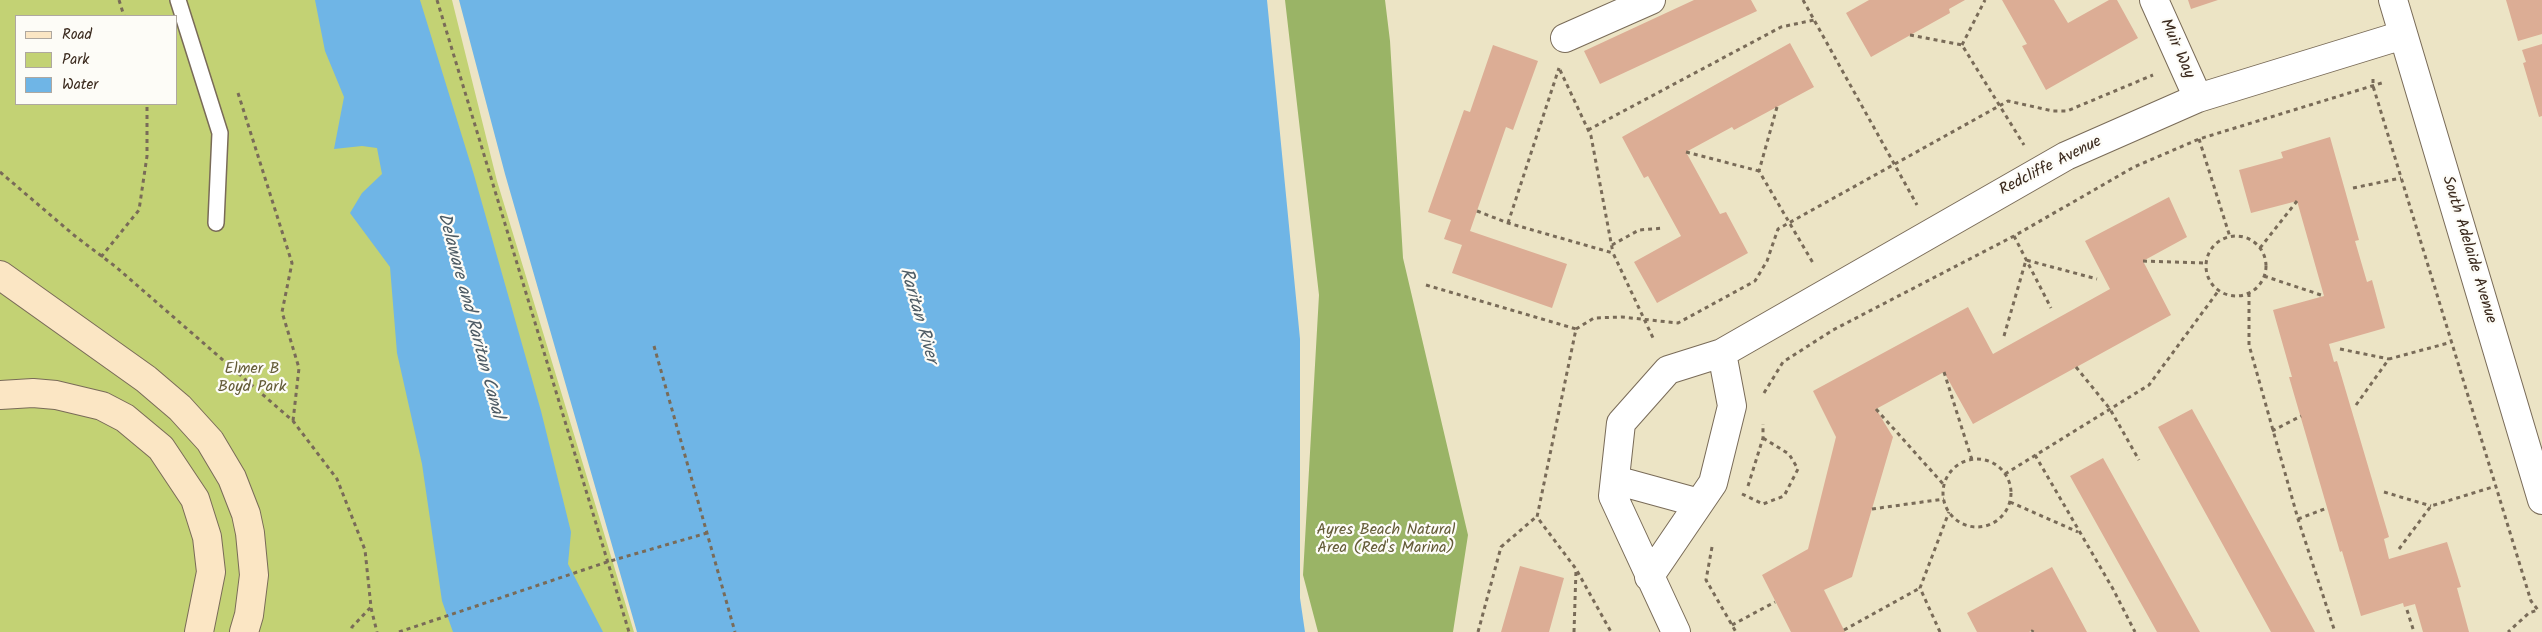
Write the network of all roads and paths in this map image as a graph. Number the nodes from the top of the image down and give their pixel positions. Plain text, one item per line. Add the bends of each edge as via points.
1 (119, 0) edge
2 (178, 0) edge
3 (437, 0) edge
4 (1651, 0) edge
5 (1802, 0) edge
6 (1985, 0) edge
7 (2154, 0) edge
8 (2393, 0) edge
9 (124, 15) edge
10 (1814, 20) junction
11 (1910, 35) dead end
12 (2403, 35) junction
13 (1565, 38) joint
14 (1962, 45) junction
15 (1559, 68) junction
16 (2374, 70) dead end
17 (2155, 72) dead end
18 (2415, 73) junction
19 (235, 84) dead end
20 (2373, 86) junction
21 (2198, 98) junction
22 (147, 105) edge
23 (1999, 105) junction
24 (1777, 107) dead end
25 (1588, 130) junction
26 (2199, 139) junction
27 (1686, 152) dead end
28 (1894, 164) junction
29 (1759, 170) junction
30 (2040, 170) junction
31 (0, 172) edge
32 (2401, 178) junction
33 (2353, 188) dead end
34 (2297, 201) dead end
35 (1477, 211) dead end
36 (216, 223) dead end
37 (1508, 223) junction
38 (1790, 224) junction
39 (1664, 228) dead end
40 (1931, 231) junction
41 (2014, 236) junction
42 (2230, 237) junction
43 (1612, 245) junction
44 (2260, 248) junction
45 (1613, 253) junction
46 (101, 257) junction
47 (2026, 260) junction
48 (2143, 261) dead end
49 (2206, 263) junction
50 (0, 275) edge
51 (2264, 276) junction
52 (2097, 279) dead end
53 (1426, 284) dead end
54 (2219, 290) junction
55 (1829, 292) junction
56 (2248, 293) junction
57 (2324, 296) dead end
58 (2051, 308) dead end
59 (1644, 318) junction
60 (1576, 329) junction
61 (2004, 336) dead end
62 (2452, 342) junction
63 (654, 346) dead end
64 (2340, 349) dead end
65 (1722, 353) junction
66 (2389, 359) junction
67 (2076, 367) dead end
68 (1668, 370) junction
69 (1944, 372) dead end
70 (0, 395) edge
71 (1764, 401) dead end
72 (2356, 405) dead end
73 (1876, 409) dead end
74 (2110, 409) junction
75 (2301, 416) dead end
76 (1763, 420) dead end
77 (293, 421) junction
78 (2272, 430) junction
79 (1725, 433) junction
80 (1763, 438) junction
81 (2035, 456) junction
82 (1972, 460) junction
83 (2139, 460) dead end
84 (2005, 474) junction
85 (1614, 480) junction
86 (1944, 485) junction
87 (2496, 486) junction
88 (2384, 492) dead end
89 (1706, 493) junction
90 (1746, 495) junction
91 (1944, 499) junction
92 (2542, 500) edge
93 (1742, 501) dead end
94 (2010, 502) junction
95 (2431, 506) junction
96 (2327, 508) dead end
97 (1872, 509) dead end
98 (1948, 512) junction
99 (1537, 517) junction
100 (2298, 519) junction
101 (2079, 532) junction
102 (707, 533) junction
103 (1715, 542) dead end
104 (2398, 549) dead end
105 (607, 562) junction
106 (1576, 569) junction
107 (1649, 577) junction
108 (1920, 588) junction
109 (1775, 602) dead end
110 (370, 608) junction
111 (2407, 610) dead end
112 (1732, 625) junction
113 (1844, 630) dead end
114 (199, 632) edge
115 (244, 632) edge
116 (351, 632) edge
117 (377, 632) edge
118 (399, 632) edge
119 (630, 632) edge
120 (735, 632) edge
121 (1478, 632) edge
122 (1574, 632) edge
123 (1611, 632) edge
124 (1676, 632) edge
125 (1736, 632) edge
126 (1940, 632) edge
127 (2135, 632) edge
128 (2335, 632) edge
129 (2414, 632) edge
130 (2508, 632) edge

1 - 9 path
2 - 36 lane via 220,133
3 - 105 path
4 - 13 street
5 - 10 path
6 - 14 path
7 - 21 street, Muir Way
8 - 12 street, South Adelaide Avenue
10 - 25 path via 1781,27
10 - 28 path
11 - 14 path
12 - 18 street, South Adelaide Avenue
12 - 21 street, Redcliffe Avenue
13 - 15 path via 1548,46
14 - 23 path
15 - 25 path
15 - 37 path
16 - 20 path
17 - 23 path via 2127,88 2067,111 2053,111 2008,100
18 - 20 path
18 - 92 street, South Adelaide Avenue
19 - 77 path via 292,263 282,312 299,368
20 - 26 path
20 - 32 path
21 - 30 street, Redcliffe Avenue
22 - 46 path via 147,156 138,210
23 - 28 path
23 - 30 path
24 - 29 path
25 - 43 path
26 - 41 path via 2134,167
26 - 42 path
27 - 29 path
28 - 38 path
28 - 40 path
29 - 38 path
30 - 40 street, Redcliffe Avenue
31 - 46 path
32 - 33 path
32 - 62 path
34 - 44 path
35 - 37 path
37 - 45 path
38 - 55 path
38 - 59 path via 1778,229 1767,261 1755,281 1678,323
39 - 43 path via 1639,230
40 - 55 street, Redcliffe Avenue
41 - 47 path
41 - 71 path via 1833,330 1783,362 1764,392
42 - 44 path via 2247,238
42 - 49 path via 2214,246
43 - 45 path
44 - 51 path via 2265,257
45 - 59 path
46 - 77 path
47 - 52 path
47 - 58 path
47 - 61 path
48 - 49 path
49 - 54 path via 2209,279
50 - 115 main road via 146,379 180,408 210,441 232,478 250,533 253,585
51 - 56 path
51 - 57 path
53 - 60 path
54 - 56 path via 2228,295
54 - 74 path via 2149,385
55 - 65 street, Redcliffe Avenue
56 - 78 path via 2248,345
59 - 60 path via 1594,318
59 - 68 path
60 - 99 path
62 - 66 path
62 - 87 path
63 - 102 path
64 - 66 path
65 - 68 street, Redcliffe Avenue
65 - 79 street via 1732,406
66 - 72 path
67 - 74 path
68 - 85 street via 1621,423
69 - 82 path
70 - 114 main road via 56,395 102,406 125,418 161,448 195,499 207,537 211,572
73 - 86 path
74 - 81 path
74 - 83 path
75 - 78 path
76 - 80 path
77 - 110 path via 337,479 365,550
78 - 100 path
79 - 80 path
79 - 89 street
80 - 90 path
80 - 90 path via 1790,454 1798,468 1784,496 1763,504
81 - 84 path
81 - 101 path
82 - 84 path via 1990,462
82 - 86 path via 1954,468
84 - 94 path via 2011,492
85 - 89 street
85 - 107 street via 1613,496
86 - 91 path
87 - 95 path
87 - 130 path via 2531,601 2538,610 2529,613
88 - 95 path
89 - 90 path
89 - 107 street
90 - 93 path
91 - 97 path
91 - 98 path
94 - 98 path via 1998,520 1988,525 1966,525
94 - 101 path
95 - 104 path
96 - 100 path
98 - 108 path
99 - 106 path
99 - 121 path via 1501,547
100 - 128 path
101 - 127 path via 2114,589
102 - 105 path
102 - 120 path
103 - 112 path via 1710,549 1706,580
105 - 118 path
105 - 119 path
106 - 122 path
106 - 123 path
107 - 124 street
108 - 113 path
108 - 126 path
109 - 112 path
110 - 116 path
110 - 117 path
111 - 129 path
112 - 125 path

